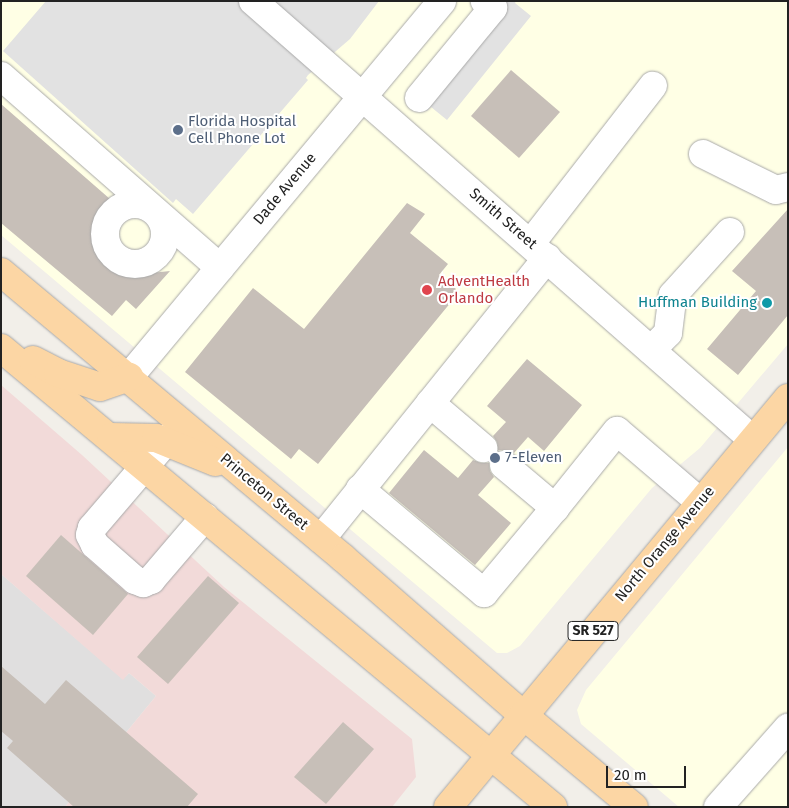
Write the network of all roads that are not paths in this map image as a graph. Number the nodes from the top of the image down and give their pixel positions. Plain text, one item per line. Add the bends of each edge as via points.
1 (253, 1) edge
2 (442, 1) edge
3 (485, 1) edge
4 (1, 76) edge
5 (653, 86) dead end
6 (362, 97) junction
7 (419, 98) dead end
8 (703, 154) dead end
9 (788, 187) edge
10 (730, 232) dead end
11 (539, 251) junction
12 (220, 268) junction
13 (1, 272) edge
14 (1, 343) edge
15 (1, 348) edge
16 (651, 350) junction
17 (129, 377) junction
18 (788, 398) edge
19 (430, 403) junction
20 (174, 432) junction
21 (111, 437) junction
22 (752, 439) junction
23 (483, 448) dead end
24 (504, 465) dead end
25 (145, 466) junction
26 (360, 489) junction
27 (700, 502) junction
28 (556, 508) junction
29 (205, 517) junction
30 (321, 539) junction
31 (523, 715) junction
32 (788, 728) edge
33 (490, 756) junction
34 (448, 807) edge
35 (553, 807) edge
36 (634, 807) edge
37 (718, 807) edge

1 - 6 street, Smith Street
2 - 6 street, Dade Avenue
3 - 7 street via 493,8
4 - 12 street
5 - 11 street
6 - 11 street, Smith Street
6 - 12 street, Dade Avenue
8 - 9 street via 776,190
10 - 16 street via 673,295 668,333
11 - 16 street, Smith Street
11 - 19 street
12 - 17 street, Dade Avenue
13 - 17 main road
14 - 17 main road via 58,373 100,387
15 - 21 main road
16 - 22 street, Smith Street
17 - 20 main road
18 - 22 main road, North Orange Avenue / SR 527
19 - 23 street
19 - 26 street
20 - 21 main road via 156,438
20 - 25 street
20 - 30 main road, Princeton Street via 246,477
21 - 25 main road
22 - 27 main road, North Orange Avenue / SR 527
24 - 28 street
25 - 29 main road
25 - 29 street via 92,528 90,535 96,545 135,580 143,583 151,580
26 - 28 street via 484,593
26 - 30 street
27 - 28 street via 617,431
27 - 31 main road, North Orange Avenue / SR 527
29 - 33 main road
30 - 31 main road, Princeton Street
31 - 33 main road, North Orange Avenue / SR 527
31 - 36 main road, Princeton Street
32 - 37 street
33 - 34 main road, North Orange Avenue / SR 527
33 - 35 main road

